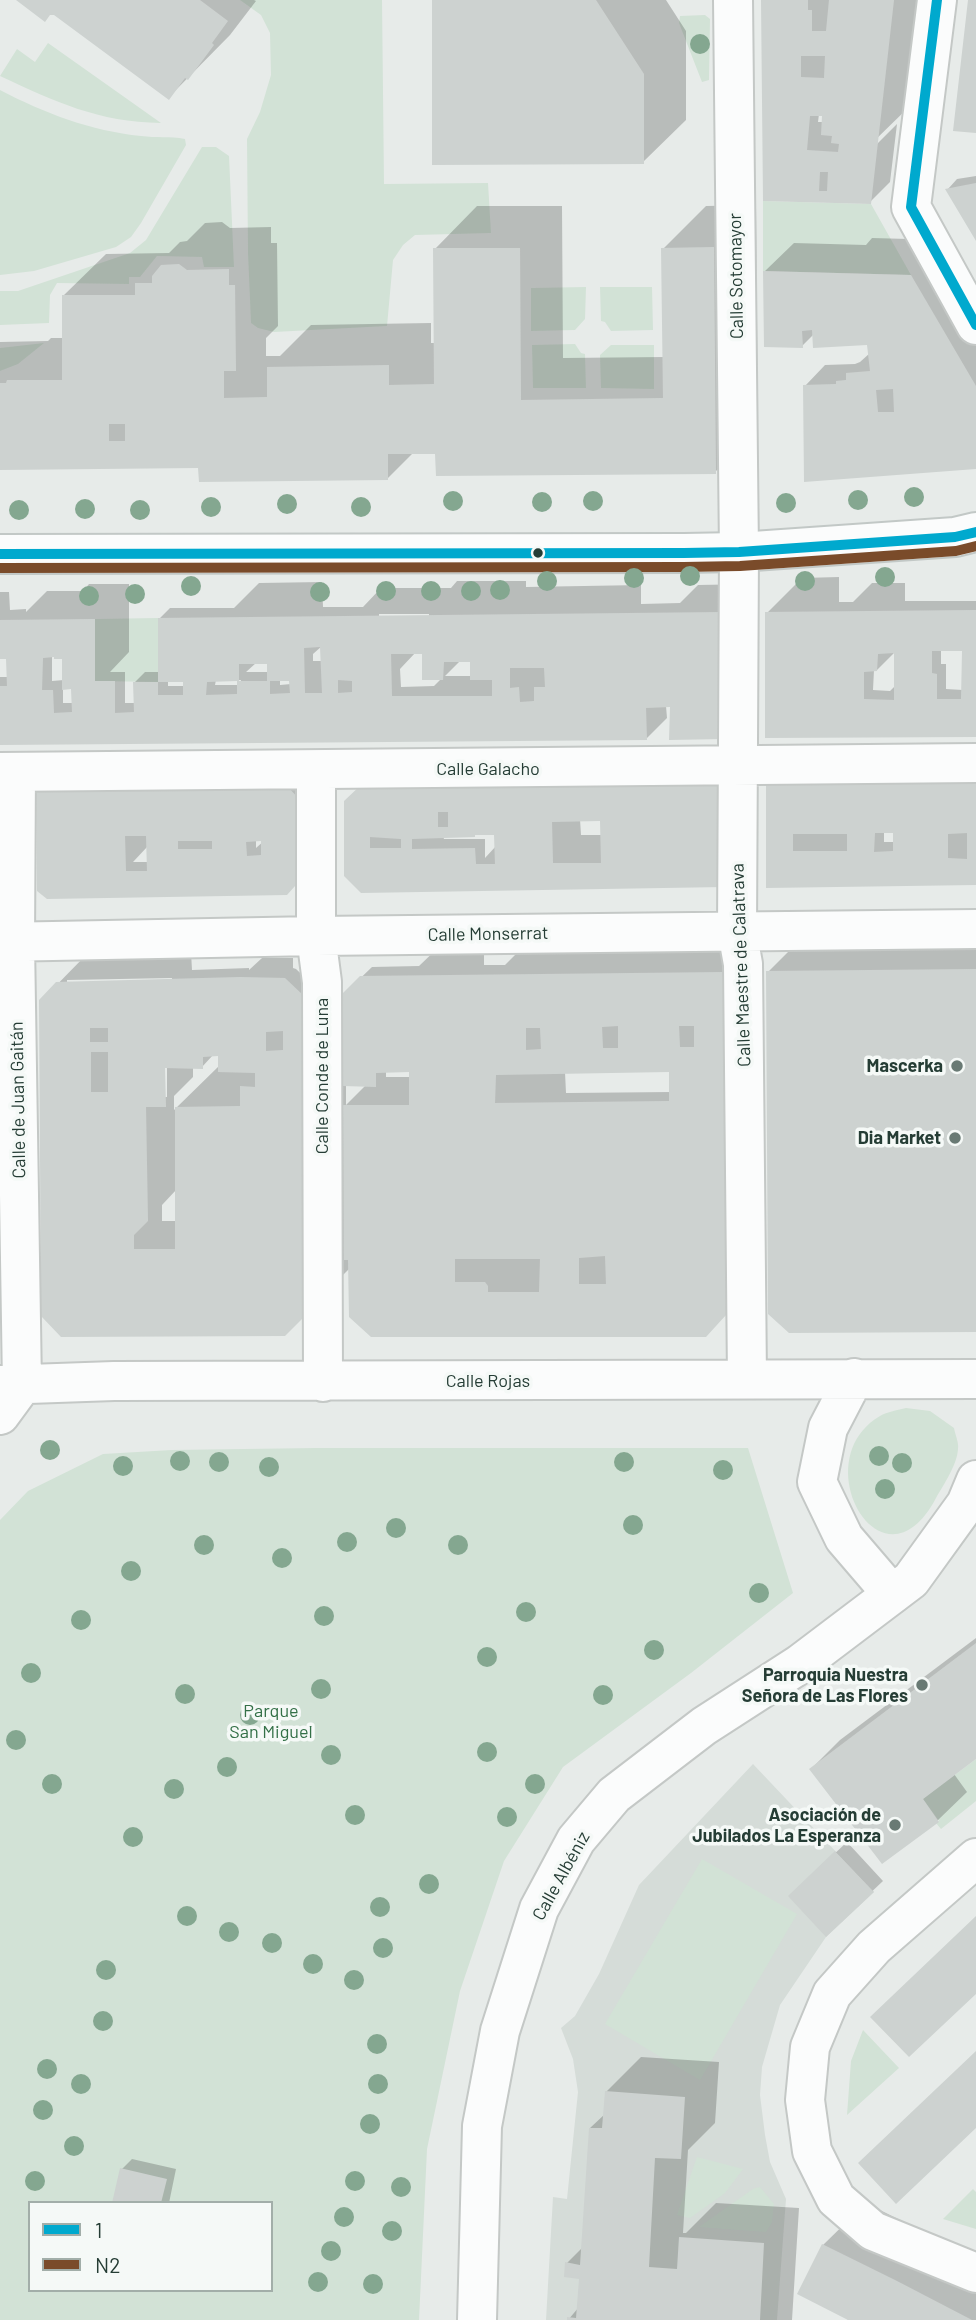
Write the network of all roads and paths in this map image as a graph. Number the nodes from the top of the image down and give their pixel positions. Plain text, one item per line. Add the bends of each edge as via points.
1 (733, 0) edge
2 (937, 0) edge
3 (976, 325) edge
4 (976, 533) edge
5 (739, 552) junction
6 (0, 554) edge
7 (976, 762) edge
8 (737, 767) junction
9 (316, 770) junction
10 (8, 772) edge
11 (976, 929) edge
12 (737, 931) junction
13 (316, 936) junction
14 (8, 942) edge
15 (854, 1378) junction
16 (747, 1379) junction
17 (976, 1379) edge
18 (323, 1382) junction
19 (11, 1385) edge
20 (0, 1415) edge
21 (976, 1480) edge
22 (892, 1594) junction
23 (976, 1858) edge
24 (976, 2273) edge
25 (477, 2320) edge

1 - 5 street, Calle Sotomayor
2 - 3 street via 911,207
4 - 5 street
5 - 6 street
5 - 8 street, Calle Maestre de Calatrava
7 - 8 street, Calle Galacho
8 - 9 street, Calle Galacho
8 - 12 street, Calle Maestre de Calatrava
9 - 10 street, Calle Galacho
9 - 13 street, Calle Conde de Luna
10 - 14 street, Calle de Juan Gaitán
11 - 12 street, Calle Monserrat
12 - 13 street, Calle Monserrat
12 - 16 street, Calle Maestre de Calatrava via 743,964
13 - 14 street, Calle Monserrat
13 - 18 street, Calle Conde de Luna via 322,982
14 - 19 street, Calle de Juan Gaitán
15 - 16 street, Calle Rojas
15 - 17 street, Calle Rojas
15 - 22 street via 828,1427 817,1482 844,1538
16 - 18 street, Calle Rojas
18 - 19 street, Calle Rojas
19 - 20 street
21 - 22 street, Calle Albéniz via 966,1504 911,1580
22 - 25 street, Calle Albéniz via 614,1795 576,1839 539,1909 500,2031 482,2126
23 - 24 street via 874,1947 832,1994 810,2047 805,2100 812,2151 836,2199 873,2231

